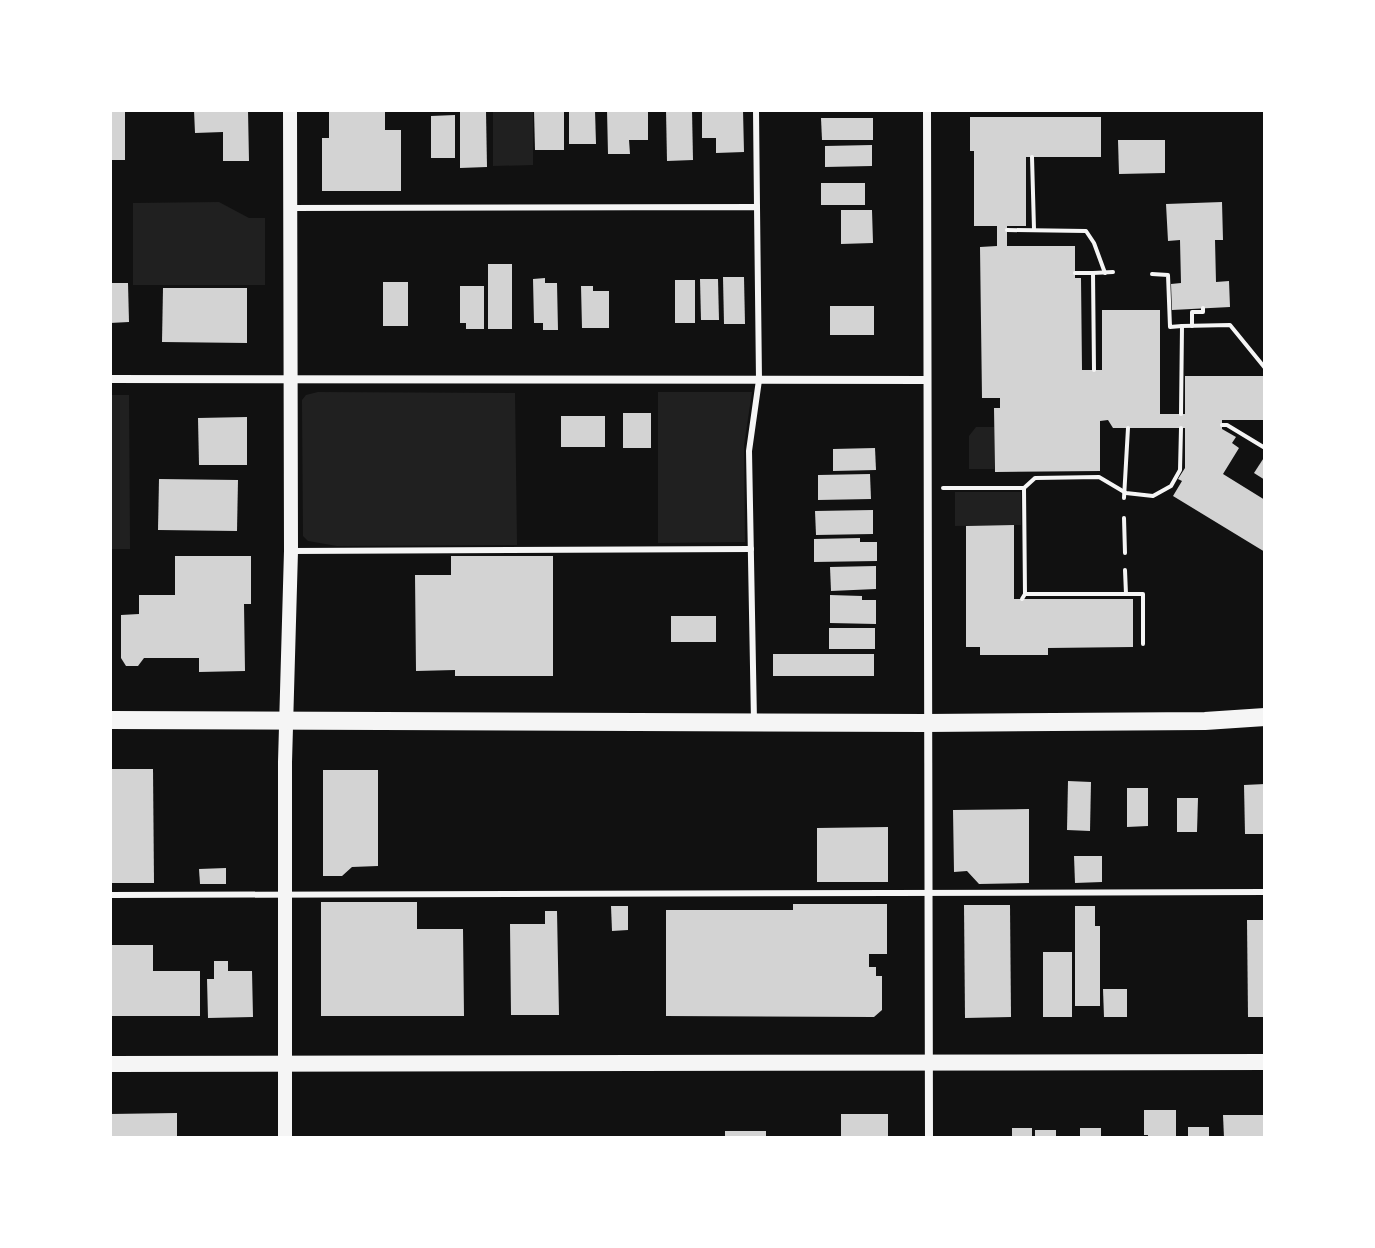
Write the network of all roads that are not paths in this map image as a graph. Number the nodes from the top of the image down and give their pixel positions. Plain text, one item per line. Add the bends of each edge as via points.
1 (290, 110) edge
2 (756, 110) edge
3 (927, 110) edge
4 (757, 207) junction
5 (290, 208) junction
6 (110, 379) edge
7 (291, 379) junction
8 (759, 380) junction
9 (926, 380) junction
10 (751, 549) junction
11 (291, 551) junction
12 (1265, 717) edge
13 (286, 719) junction
14 (110, 720) edge
15 (1205, 721) junction
16 (755, 723) junction
17 (926, 723) junction
18 (1265, 728) edge
19 (1265, 892) edge
20 (927, 893) junction
21 (110, 895) edge
22 (285, 895) junction
23 (1265, 1062) edge
24 (929, 1063) junction
25 (110, 1064) edge
26 (286, 1064) junction
27 (285, 1138) edge
28 (929, 1138) edge

1 - 5 street
2 - 4 lane
3 - 9 street
4 - 5 lane
4 - 8 lane
5 - 7 street
6 - 7 street
7 - 8 street
7 - 11 street
8 - 9 street
8 - 10 lane via 749,451
9 - 17 street
10 - 11 lane
10 - 16 lane
11 - 13 street
12 - 15 main road
13 - 14 main road
13 - 16 main road
13 - 22 street
15 - 17 main road
15 - 18 main road
16 - 17 main road
17 - 20 street
19 - 20 lane
20 - 22 lane
20 - 24 street
21 - 22 lane
22 - 26 street
23 - 24 main road
24 - 26 main road
24 - 28 street
25 - 26 main road
26 - 27 street

